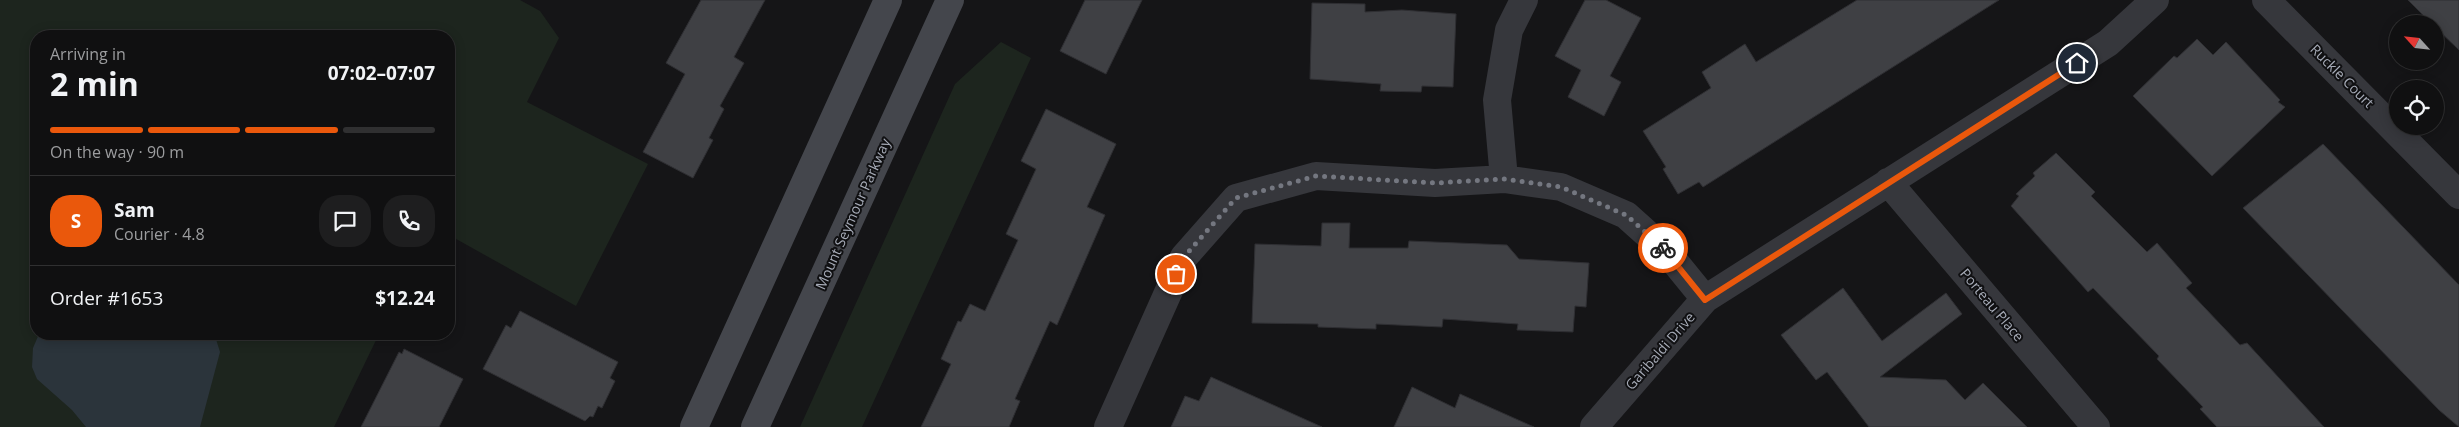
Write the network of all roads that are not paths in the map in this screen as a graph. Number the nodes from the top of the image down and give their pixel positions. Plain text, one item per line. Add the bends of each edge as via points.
1 (888, 0) edge
2 (950, 0) edge
3 (1524, 0) edge
4 (2155, 0) edge
5 (2266, 0) edge
6 (1504, 179) junction
7 (1888, 182) junction
8 (2459, 195) edge
9 (1705, 300) junction
10 (694, 427) edge
11 (756, 427) edge
12 (1108, 427) edge
13 (1594, 427) edge
14 (2096, 427) edge

1 - 10 main road
2 - 11 main road, Mount Seymour Parkway
3 - 6 street via 1509,30 1497,100
4 - 7 street, Garibaldi Drive via 2108,43
5 - 8 street, Ruckle Court
6 - 9 street via 1561,187 1626,215 1665,250
6 - 12 street via 1435,183 1316,176 1236,198 1184,257
7 - 9 street, Garibaldi Drive
7 - 14 street, Porteau Place
9 - 13 street, Garibaldi Drive

